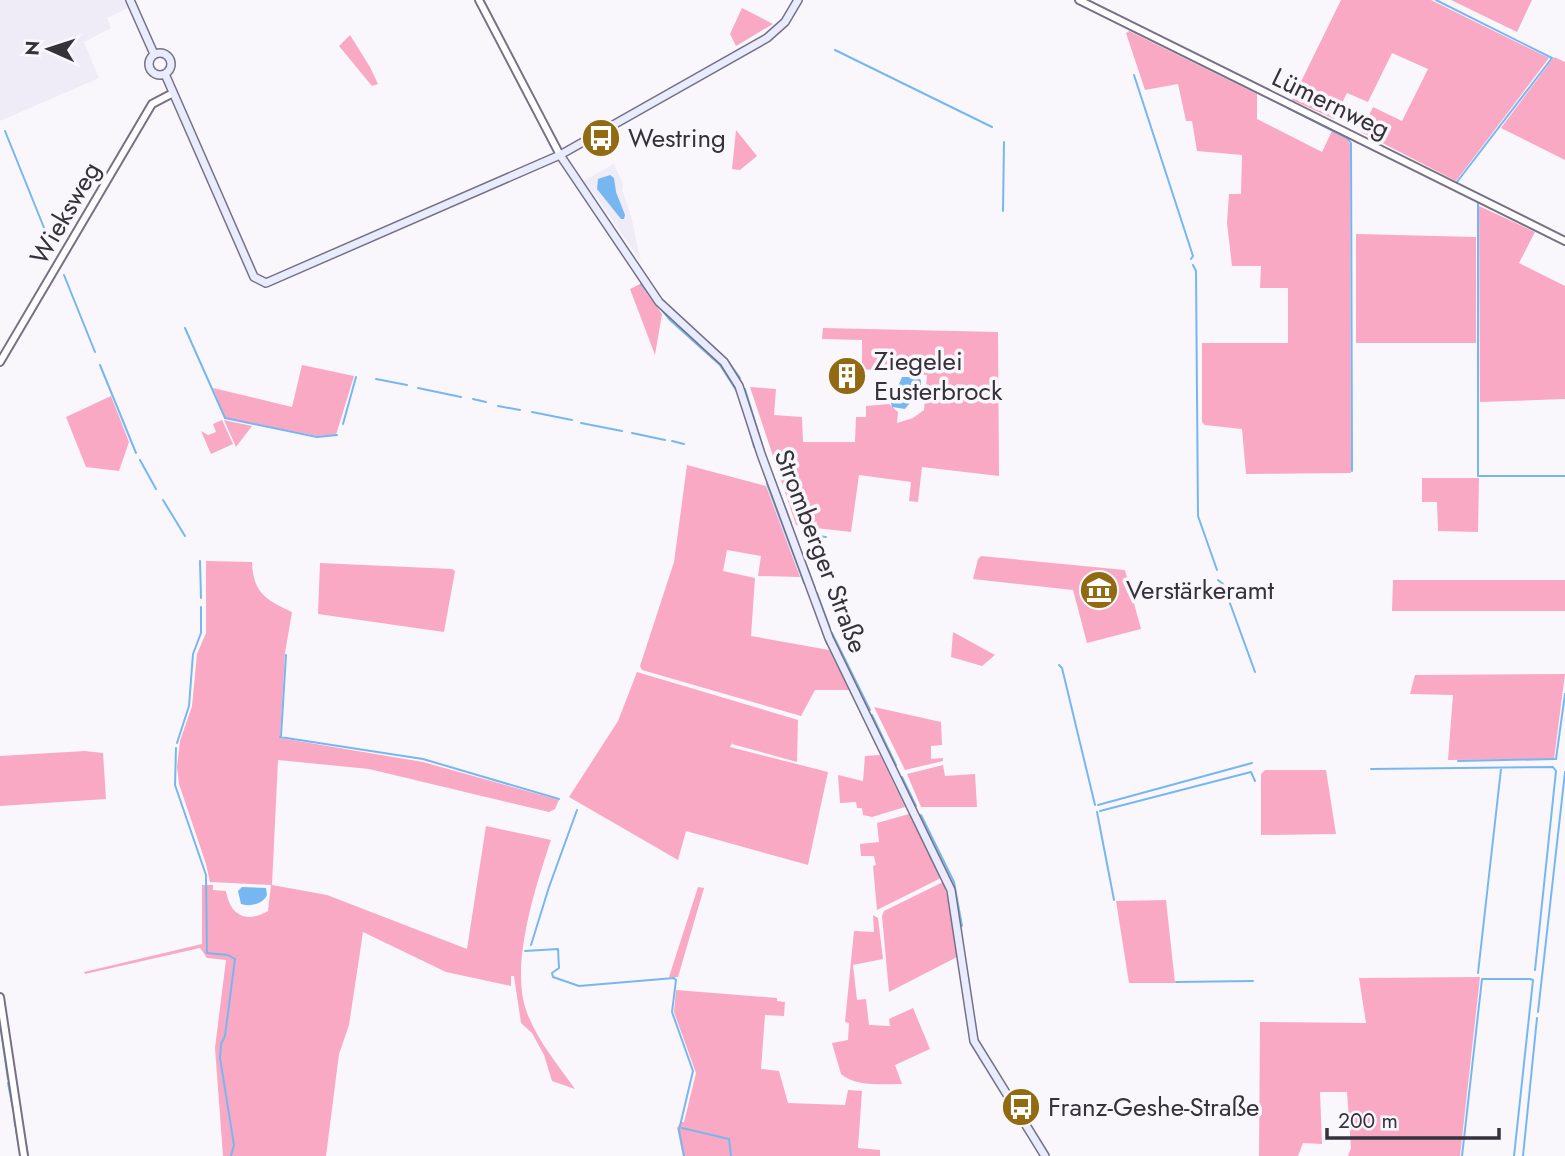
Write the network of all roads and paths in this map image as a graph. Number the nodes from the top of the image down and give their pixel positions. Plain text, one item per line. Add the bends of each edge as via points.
1 (130, 0) edge
2 (479, 0) edge
3 (798, 0) edge
4 (1079, 0) edge
5 (154, 54) junction
6 (165, 74) junction
7 (173, 93) junction
8 (560, 155) junction
9 (1565, 241) edge
10 (0, 362) edge
11 (0, 997) edge
12 (24, 1156) edge
13 (1045, 1156) edge

1 - 5 main road
2 - 8 street, Stromberger Straße
3 - 8 main road via 768,38
4 - 9 street, Lümernweg
5 - 6 main road via 150,69 156,75
5 - 6 main road via 163,53 170,59
6 - 7 main road
7 - 8 main road via 254,278 261,283
7 - 10 street, Wieksweg via 152,104
8 - 13 main road, Stromberger Straße via 659,302 724,362 739,386 830,638 951,890 974,1041
11 - 12 street

